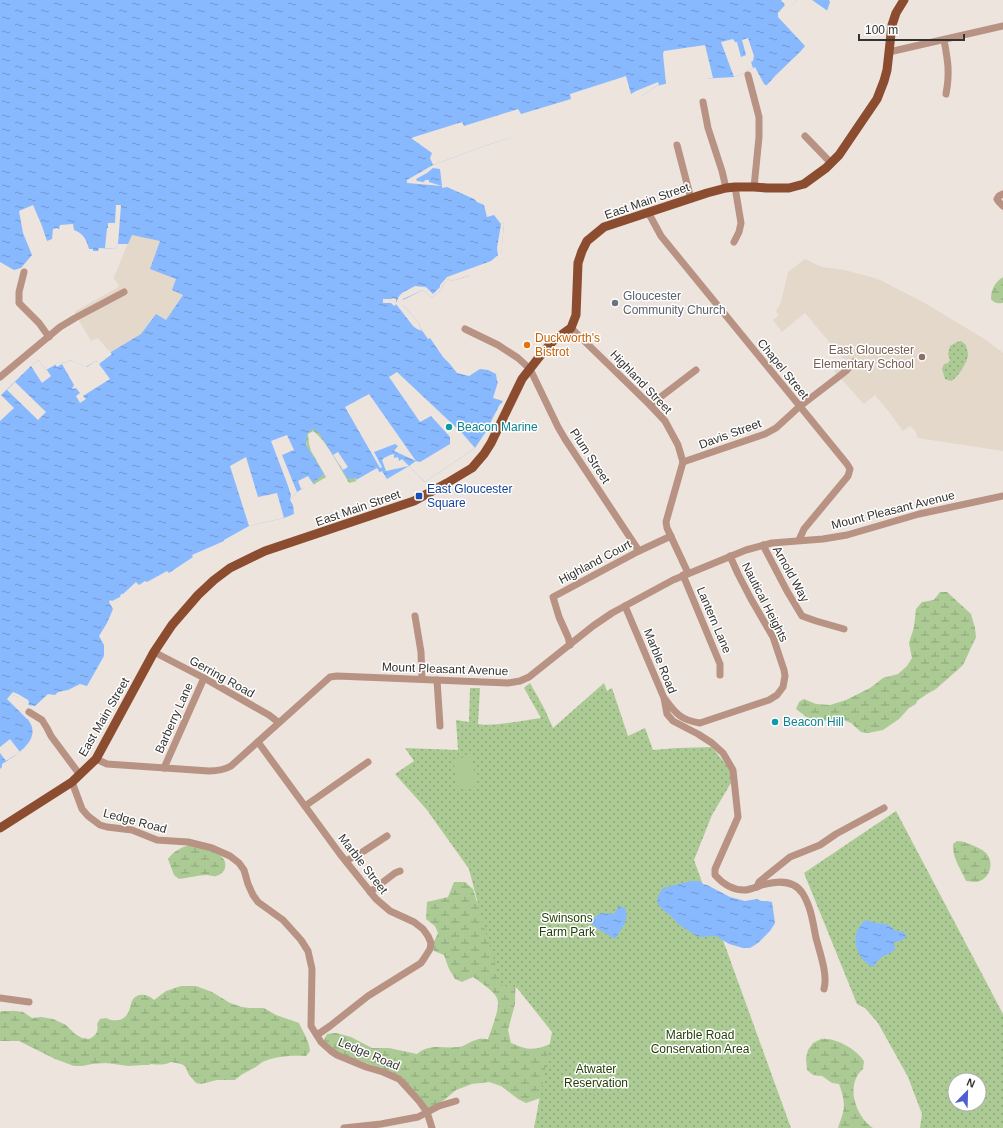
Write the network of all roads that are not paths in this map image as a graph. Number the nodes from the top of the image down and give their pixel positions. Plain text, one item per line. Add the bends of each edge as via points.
1 (904, 0) edge
2 (1003, 26) edge
3 (944, 40) junction
4 (889, 52) junction
5 (748, 75) dead end
6 (946, 94) dead end
7 (703, 102) dead end
8 (805, 136) dead end
9 (677, 145) dead end
10 (831, 163) junction
11 (730, 187) junction
12 (754, 187) junction
13 (1003, 194) edge
14 (691, 198) junction
15 (1003, 206) edge
16 (648, 212) junction
17 (734, 242) dead end
18 (24, 272) dead end
19 (124, 292) dead end
20 (571, 328) junction
21 (465, 329) dead end
22 (48, 337) junction
23 (854, 362) dead end
24 (530, 369) junction
25 (696, 370) dead end
26 (0, 377) edge
27 (650, 405) junction
28 (799, 407) junction
29 (683, 462) junction
30 (1003, 496) edge
31 (671, 536) junction
32 (799, 540) junction
33 (762, 545) junction
34 (639, 551) junction
35 (730, 556) junction
36 (685, 574) junction
37 (625, 606) junction
38 (415, 616) dead end
39 (844, 629) dead end
40 (570, 645) junction
41 (154, 652) junction
42 (720, 675) dead end
43 (204, 678) junction
44 (422, 679) junction
45 (437, 680) junction
46 (664, 698) junction
47 (29, 712) dead end
48 (278, 722) junction
49 (440, 726) dead end
50 (258, 742) junction
51 (96, 759) junction
52 (368, 762) dead end
53 (164, 768) junction
54 (80, 774) junction
55 (72, 782) junction
56 (305, 806) junction
57 (884, 808) dead end
58 (0, 828) edge
59 (387, 836) dead end
60 (346, 861) junction
61 (400, 871) dead end
62 (757, 887) junction
63 (370, 892) junction
64 (824, 989) dead end
65 (0, 998) edge
66 (29, 1002) dead end
67 (317, 1035) junction
68 (456, 1101) dead end
69 (427, 1112) junction
70 (344, 1128) edge
71 (432, 1128) edge

1 - 4 main road, East Main Street via 892,25
2 - 3 street
3 - 4 street
3 - 6 street via 949,67
4 - 10 main road, East Main Street via 887,70 877,99 840,155
5 - 12 street via 759,117
7 - 11 street via 708,128
8 - 10 street
9 - 14 street
10 - 12 main road, East Main Street via 804,184 789,188
11 - 12 main road, East Main Street
11 - 14 main road, East Main Street
11 - 17 street via 741,223
13 - 15 street via 997,199
14 - 16 main road, East Main Street
16 - 20 main road, East Main Street via 604,227 587,241 578,263 576,315
16 - 28 street, Chapel Street via 661,236
18 - 22 street via 19,303 39,323
19 - 22 street via 72,319
20 - 24 main road, East Main Street via 553,341
20 - 27 street, Highland Street
21 - 24 street via 498,345
22 - 26 street
23 - 28 street, Davis Street
24 - 34 street, Plum Street via 558,427
24 - 41 main road, East Main Street via 522,379 491,443 472,468 414,501 265,551 230,568 198,595 172,625
25 - 27 street
27 - 29 street, Highland Street via 671,431
28 - 29 street, Davis Street via 776,428 765,434
28 - 32 street, Chapel Street via 850,469 848,476 804,529
29 - 31 street via 666,522
30 - 32 street, Mount Pleasant Avenue via 920,514 847,535
31 - 34 street, Highland Court
31 - 36 street
32 - 33 street, Mount Pleasant Avenue
33 - 35 street, Mount Pleasant Avenue
33 - 39 street, Arnold Way via 802,616
34 - 40 street, Highland Court via 553,597
35 - 36 street, Mount Pleasant Avenue
35 - 46 street, Nautical Heights via 773,637 784,670 783,687 769,700 700,723 680,717
36 - 37 street, Mount Pleasant Avenue
36 - 42 street, Lantern Lane via 720,664
37 - 40 street, Mount Pleasant Avenue via 602,618
37 - 46 street, Marble Road
38 - 44 street
40 - 45 street, Mount Pleasant Avenue via 529,677 520,681 508,684
41 - 43 street, Gerring Road
41 - 51 main road, East Main Street
43 - 48 street, Gerring Road
43 - 53 street, Barberry Lane
44 - 45 street, Mount Pleasant Avenue
44 - 48 street, Mount Pleasant Avenue via 330,677
45 - 49 street
46 - 62 street, Marble Road via 667,714 673,721 712,743 723,753 733,770 738,817 715,869 715,875 733,888 745,890
47 - 54 street via 42,720
48 - 50 street, Mount Pleasant Avenue
50 - 53 street, Mount Pleasant Avenue via 225,770
50 - 56 street, Marble Street
51 - 53 street, Mount Pleasant Avenue via 107,764
51 - 54 main road, East Main Street
52 - 56 street
54 - 55 main road, East Main Street
55 - 58 main road, East Main Street
55 - 67 street, Ledge Road via 82,809 100,825 138,832 157,840 188,842 212,848 230,856 238,863 244,870 258,902 283,920 302,940 308,951 312,969 311,1026
56 - 60 street, Marble Street
57 - 62 street via 820,845 790,858 759,882
59 - 60 street
60 - 63 street, Marble Street
61 - 63 street
62 - 64 street, Marble Road via 770,883 790,883 803,894 809,908 825,974
63 - 67 street, Marble Street via 390,911 423,929 431,943 430,949 421,963 368,996
65 - 66 street
67 - 69 street, Ledge Road via 331,1051 399,1080
68 - 69 street
69 - 70 street via 418,1117
69 - 71 street, Ledge Road

